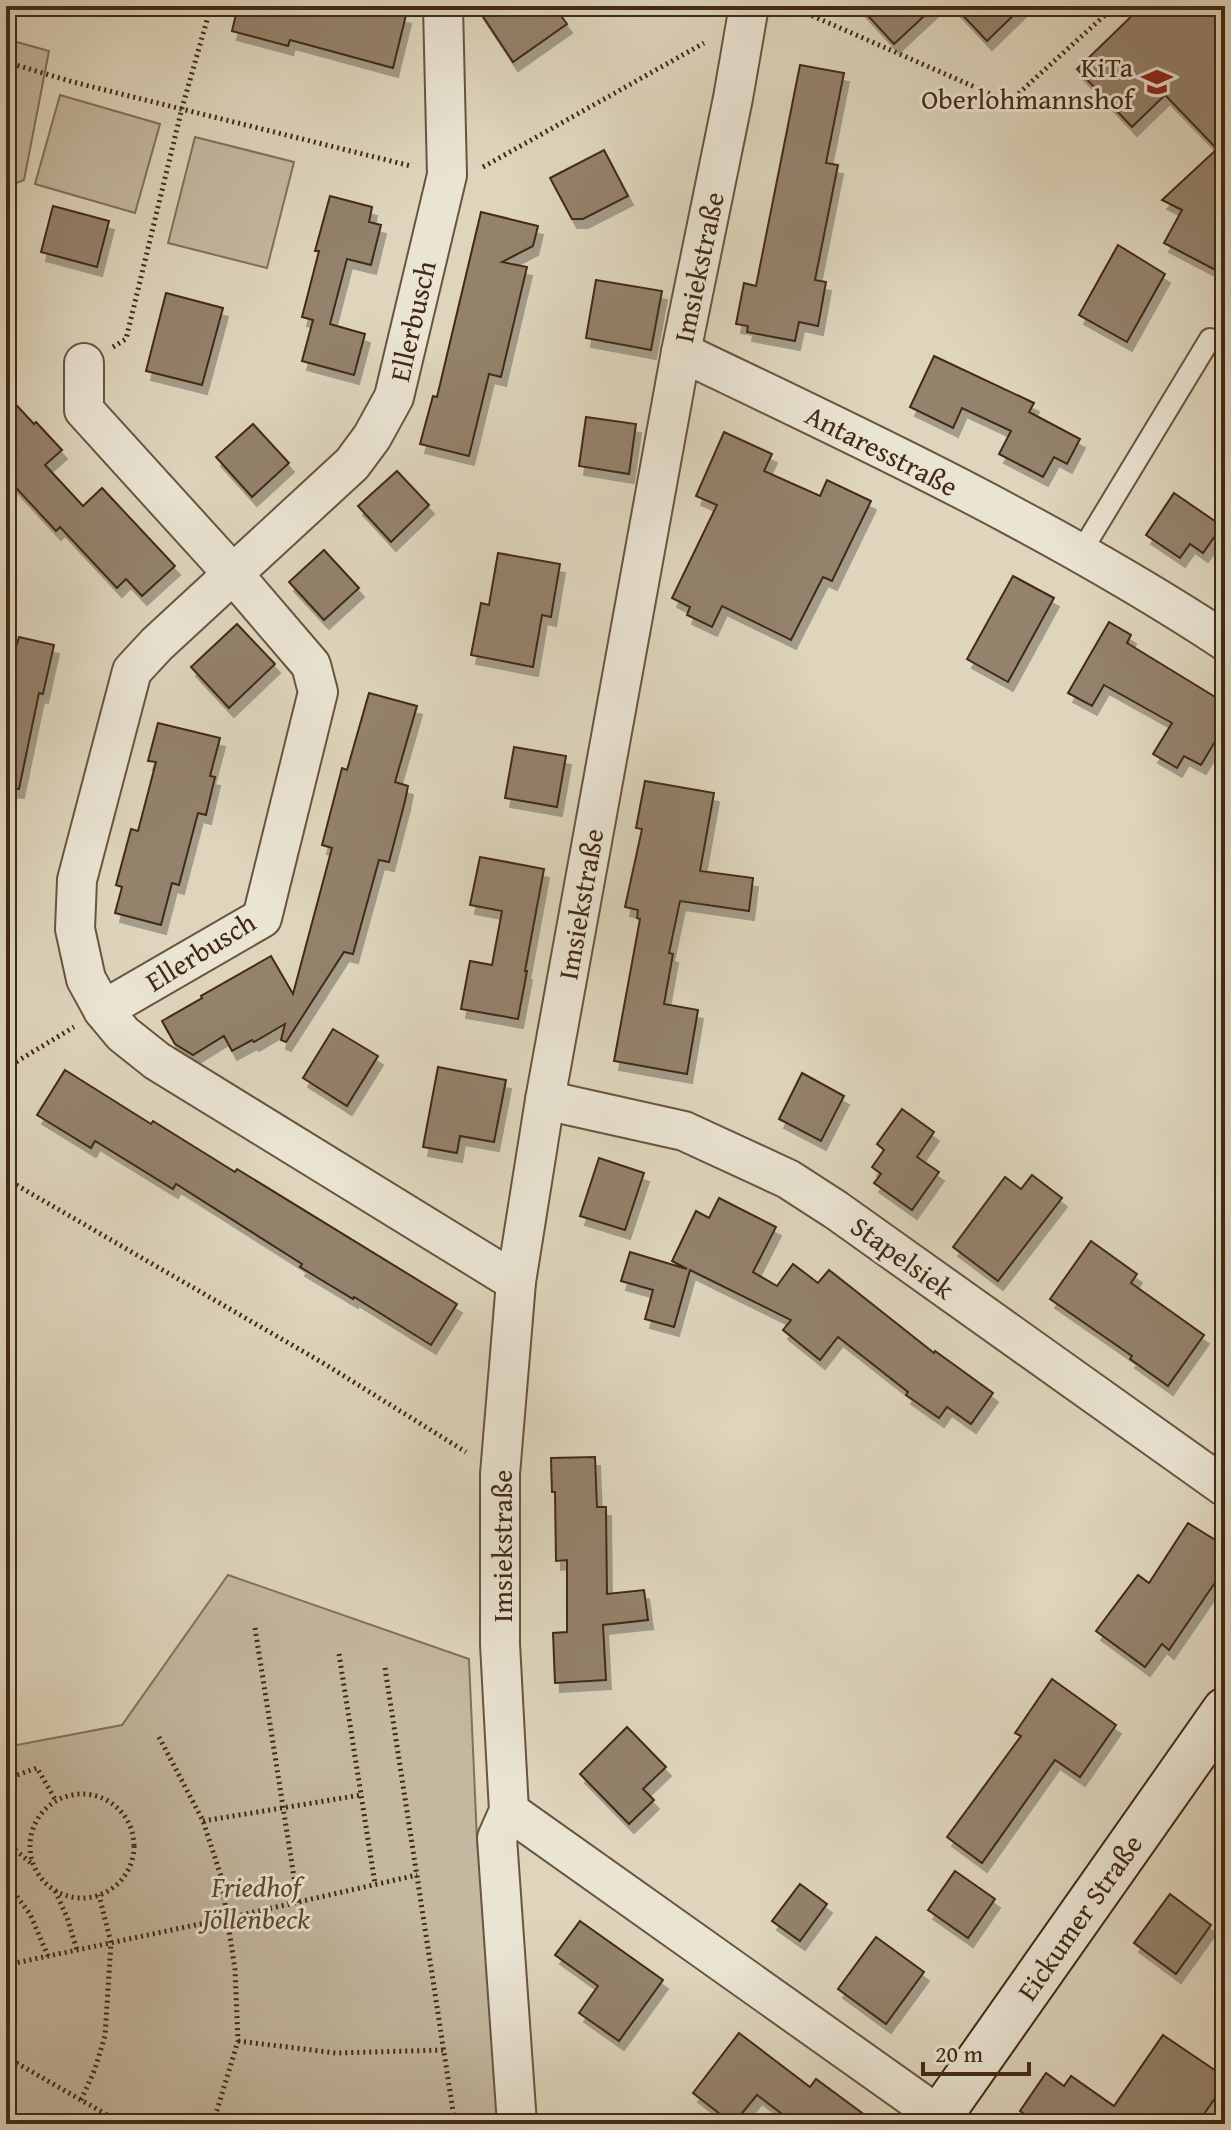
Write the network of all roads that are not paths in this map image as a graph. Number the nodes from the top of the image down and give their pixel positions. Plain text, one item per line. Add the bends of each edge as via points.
1 (443, 6) edge
2 (747, 17) edge
3 (1210, 339) dead end
4 (681, 352) junction
5 (84, 363) road end
6 (1081, 552) junction
7 (233, 574) junction
8 (1225, 641) edge
9 (103, 1010) junction
10 (545, 1100) junction
11 (516, 1282) junction
12 (1225, 1487) edge
13 (1225, 1710) edge
14 (509, 1811) junction
15 (937, 2120) edge
16 (517, 2124) edge

1 - 7 street, Ellerbusch via 447,175 394,397 352,464
2 - 4 street, Imsiekstraße
3 - 6 lane
4 - 6 street, Antaresstraße via 903,458
4 - 10 street, Imsiekstraße
5 - 7 street, Ellerbusch via 84,410
6 - 8 street, Antaresstraße
7 - 9 street, Ellerbusch via 132,671 77,880 75,929 86,979
7 - 9 street, Ellerbusch via 311,665 318,692 262,918
9 - 11 street, Ellerbusch via 157,1061
10 - 11 street, Imsiekstraße
10 - 12 street, Stapelsiek via 684,1131 788,1179
11 - 14 street, Imsiekstraße via 500,1474 500,1644
13 - 15 main road, Eickumer Straße
14 - 15 street
14 - 16 street, Imsiekstraße via 497,1838

